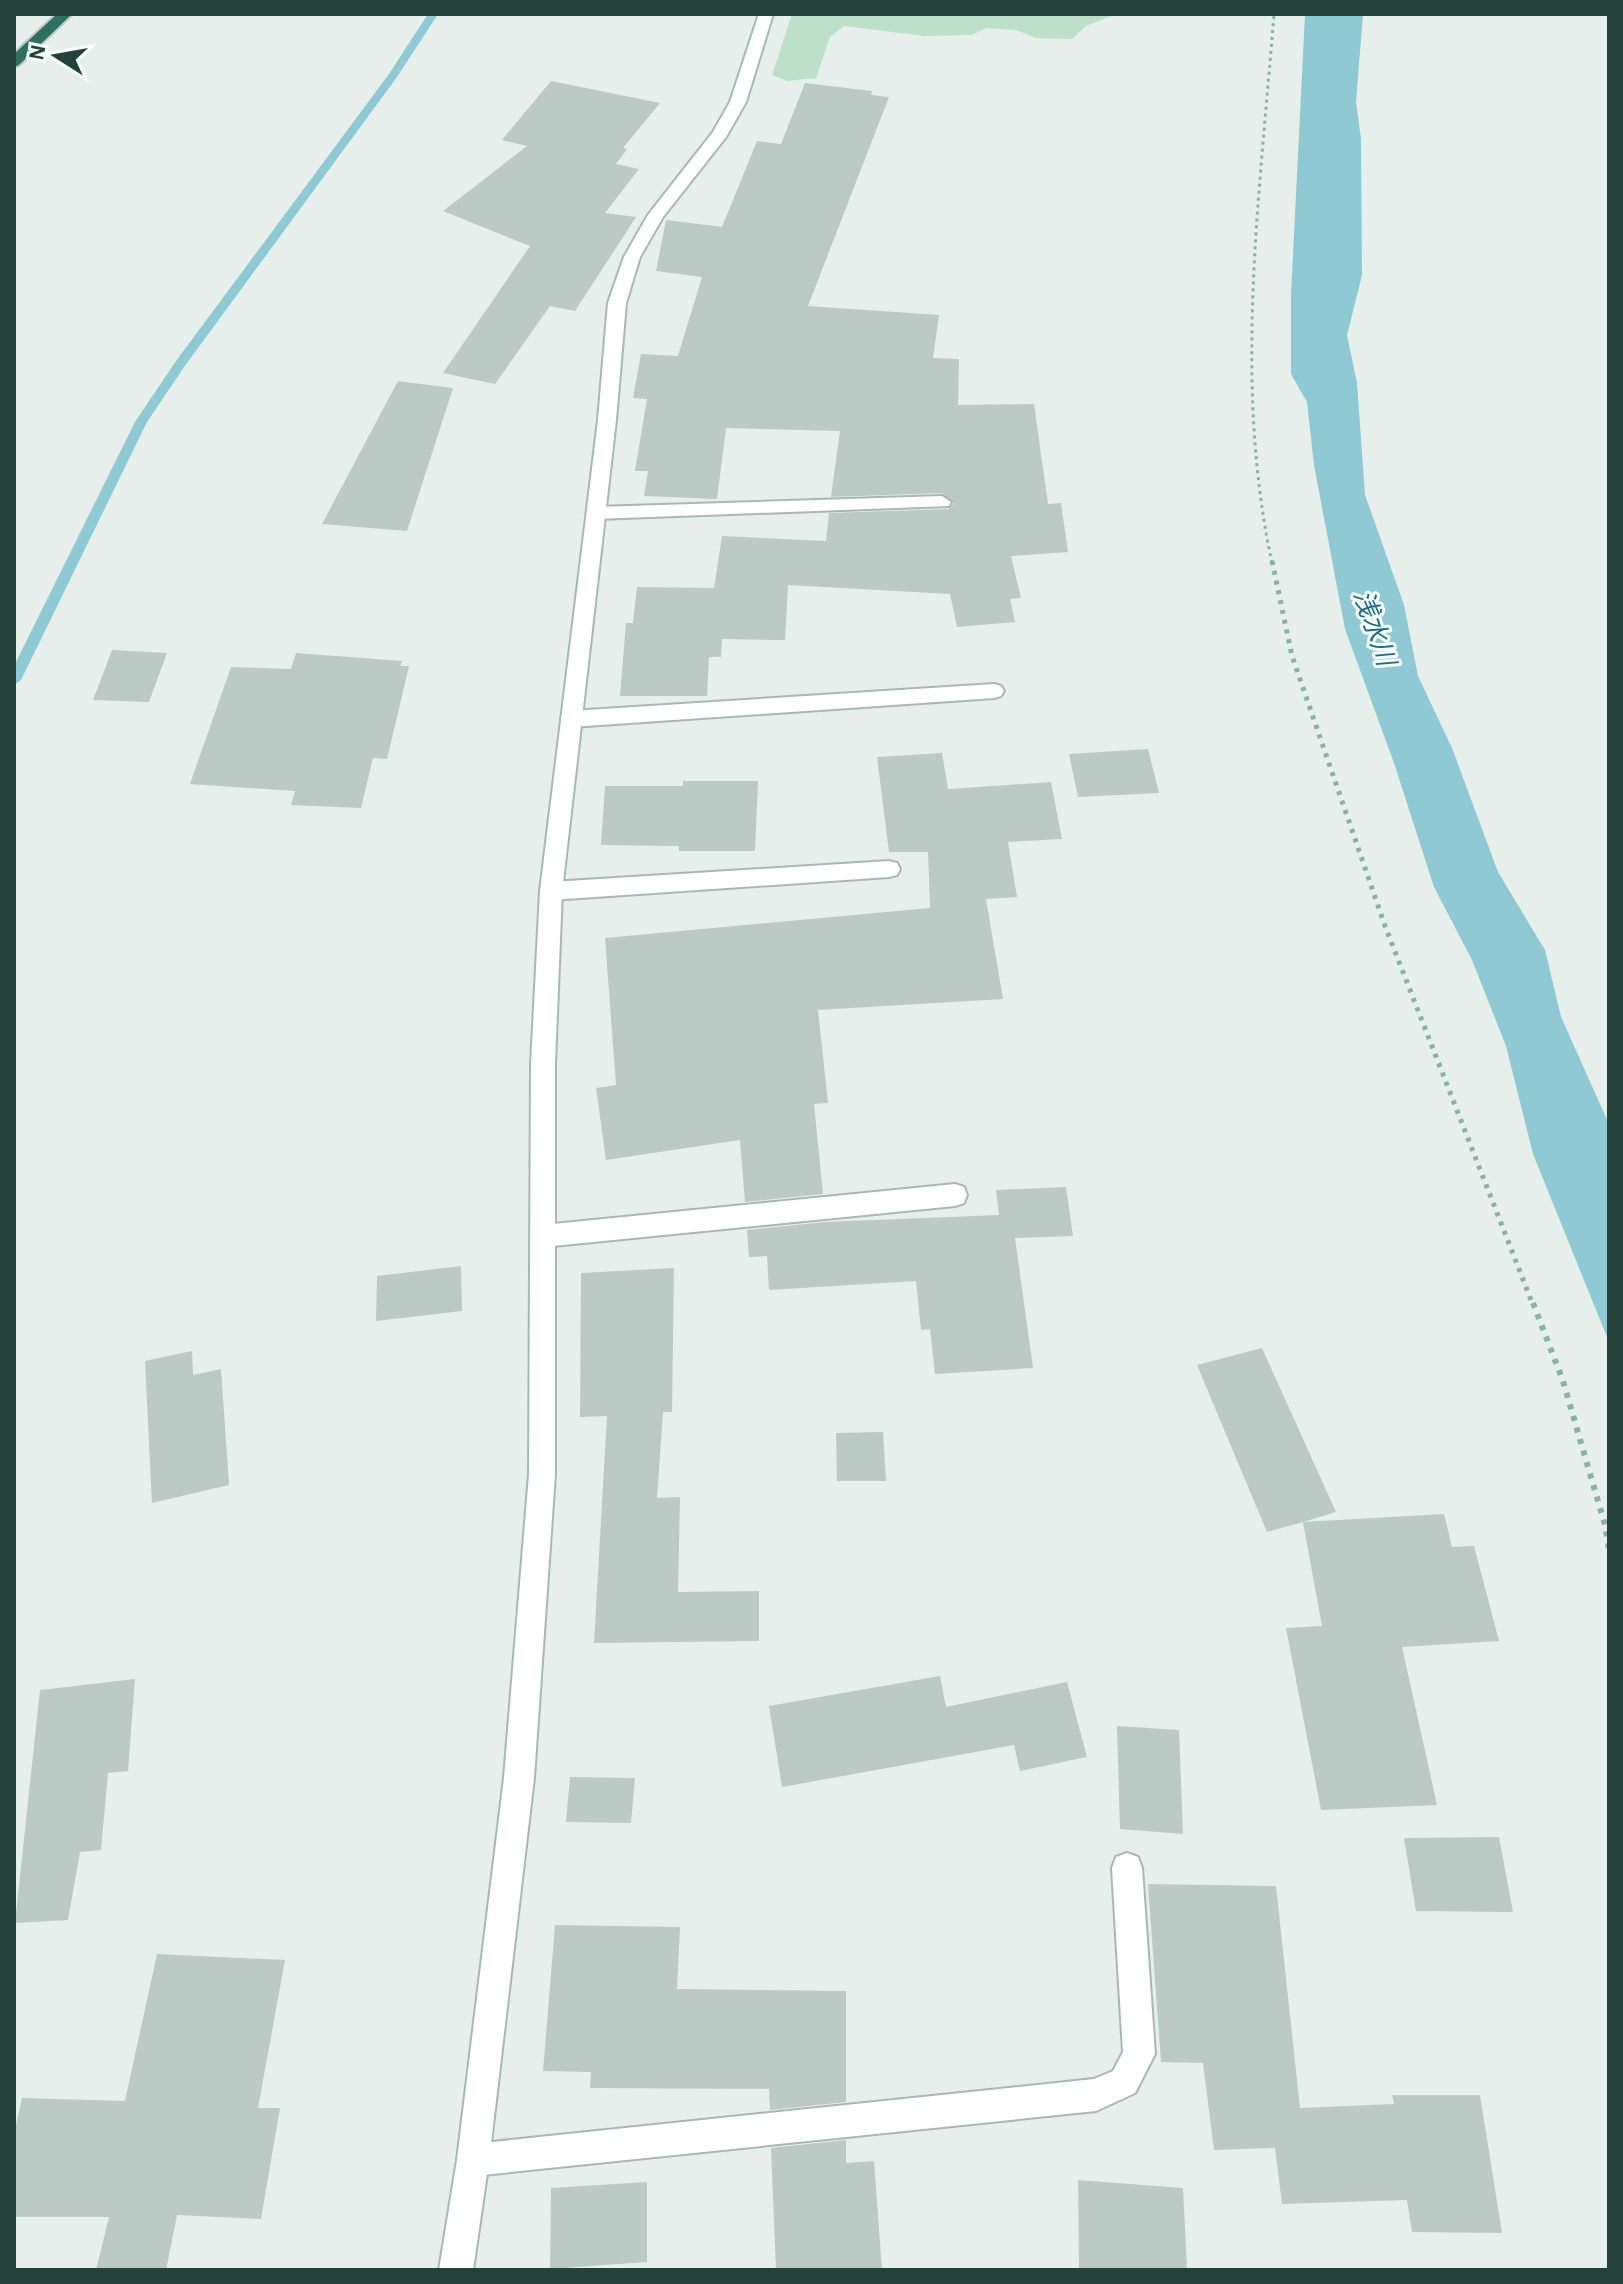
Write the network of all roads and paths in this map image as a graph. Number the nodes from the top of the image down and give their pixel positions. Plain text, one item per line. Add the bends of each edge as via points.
1 (65, 14) edge
2 (766, 14) edge
3 (1274, 14) edge
4 (14, 62) edge
5 (942, 502) dead end
6 (596, 513) junction
7 (994, 691) dead end
8 (571, 719) junction
9 (889, 869) dead end
10 (551, 891) junction
11 (955, 1195) dead end
12 (543, 1236) junction
13 (1609, 1549) edge
14 (1127, 1868) dead end
15 (473, 2160) junction
16 (456, 2270) edge

1 - 4 highway
2 - 6 street via 738,102 720,134 656,215 624,280 617,303
3 - 13 path via 1252,351 1254,452 1292,656 1385,926 1563,1381
5 - 6 street
6 - 8 street
7 - 8 street
8 - 10 street
9 - 10 street
10 - 12 street
11 - 12 street
12 - 15 street via 540,1505 519,1778
14 - 15 street via 1139,2054 1124,2082 1096,2095
15 - 16 street

